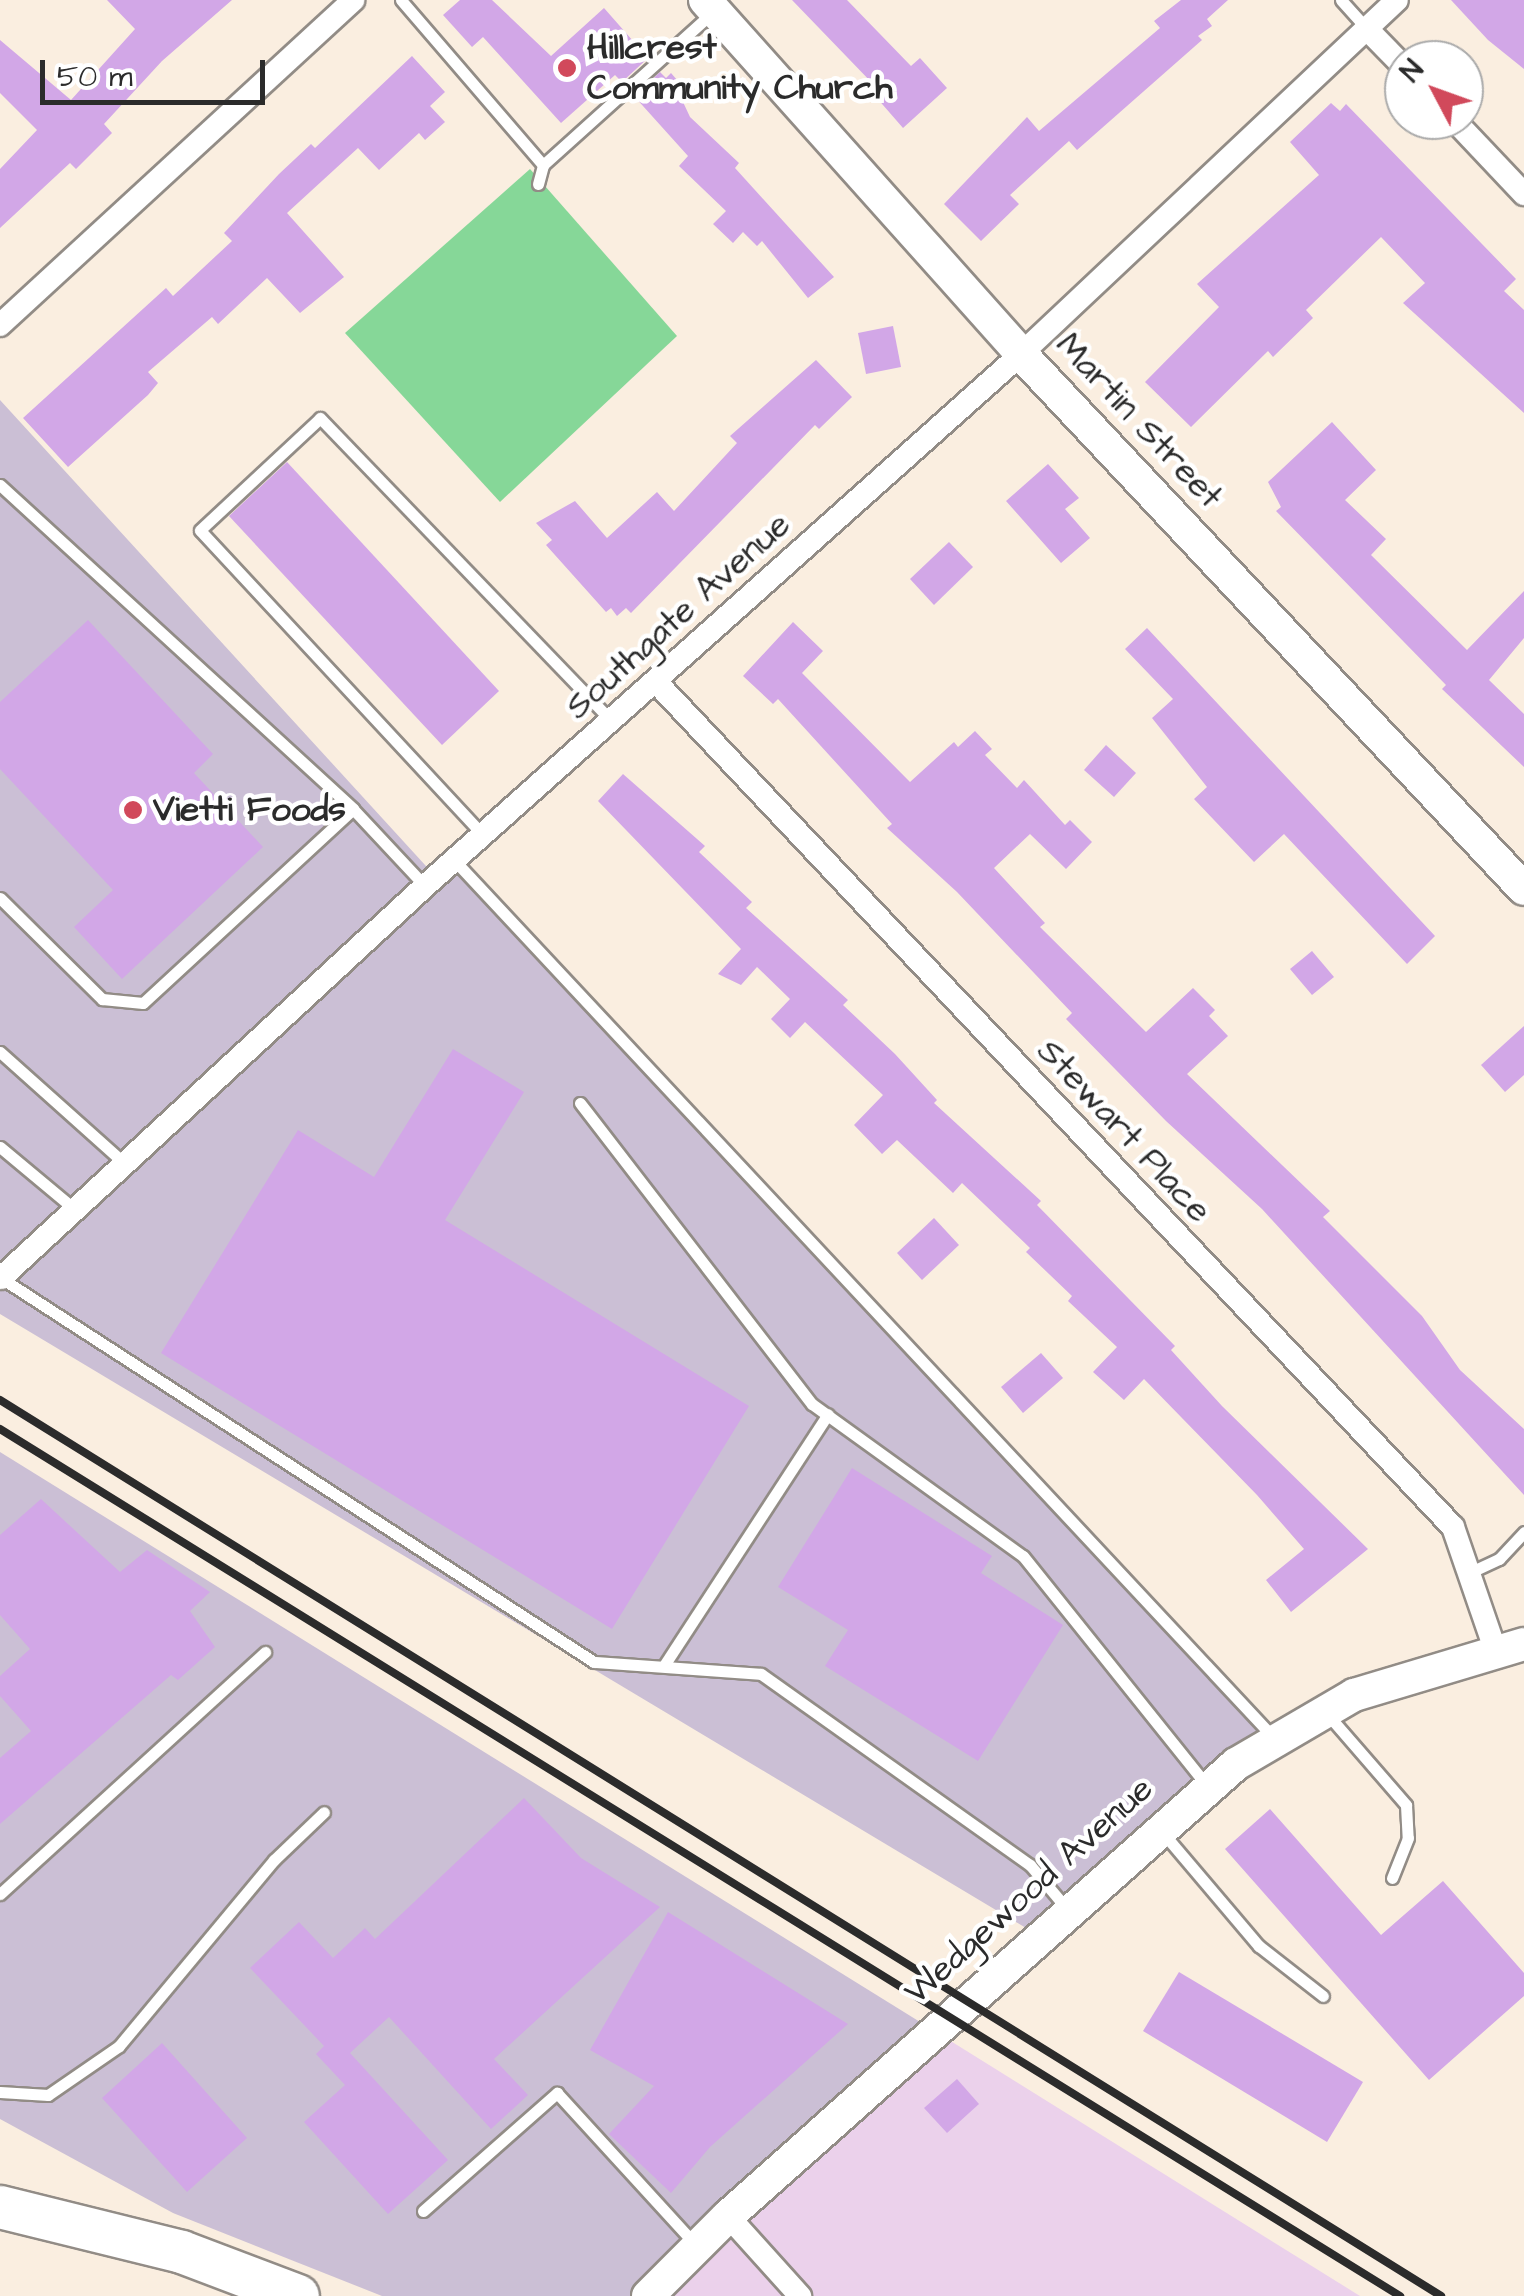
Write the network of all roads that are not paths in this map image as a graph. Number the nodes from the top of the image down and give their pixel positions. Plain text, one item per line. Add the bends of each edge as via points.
1 (352, 0) edge
2 (401, 0) edge
3 (1341, 0) edge
4 (1396, 0) edge
5 (715, 4) edge
6 (1366, 28) junction
7 (1384, 47) edge
8 (1473, 140) edge
9 (543, 166) junction
10 (538, 184) dead end
11 (1524, 194) edge
12 (0, 325) edge
13 (1021, 354) junction
14 (0, 486) edge
15 (657, 684) junction
16 (613, 722) junction
17 (354, 808) junction
18 (484, 836) junction
19 (456, 861) junction
20 (426, 886) junction
21 (1524, 889) edge
22 (0, 898) edge
23 (0, 1052) edge
24 (580, 1103) dead end
25 (0, 1147) edge
26 (122, 1161) junction
27 (72, 1207) junction
28 (2, 1278) edge
29 (828, 1414) junction
30 (1524, 1532) edge
31 (1473, 1571) junction
32 (1510, 1648) edge
33 (264, 1652) dead end
34 (665, 1664) junction
35 (1323, 1709) junction
36 (1274, 1738) junction
37 (1208, 1786) junction
38 (324, 1812) dead end
39 (1160, 1830) junction
40 (1392, 1878) dead end
41 (0, 1894) edge
42 (1070, 1913) junction
43 (1322, 1996) dead end
44 (0, 2092) edge
45 (0, 2207) edge
46 (424, 2210) dead end
47 (728, 2216) junction
48 (697, 2246) junction
49 (298, 2296) edge
50 (648, 2296) edge
51 (800, 2296) edge

1 - 12 street
2 - 9 lane
3 - 6 lane
4 - 6 street, Southgate Avenue
5 - 9 lane
5 - 13 street, Martin Street
6 - 7 street
6 - 13 street, Southgate Avenue
8 - 11 street
9 - 10 lane
13 - 15 street, Southgate Avenue
13 - 21 street, Martin Street
14 - 17 lane
15 - 16 street, Southgate Avenue
15 - 31 street, Stewart Place via 1402,1472 1452,1527
16 - 18 street, Southgate Avenue
16 - 18 lane via 320,418 200,530
17 - 20 lane
17 - 22 lane via 142,1003 102,999
18 - 19 street, Southgate Avenue
19 - 20 street, Southgate Avenue
19 - 36 lane
20 - 26 street, Southgate Avenue
23 - 26 lane
24 - 29 lane via 812,1404
25 - 27 lane
26 - 27 street, Southgate Avenue
27 - 28 street, Southgate Avenue
28 - 34 lane via 594,1662
29 - 34 lane
29 - 37 lane via 1024,1556
30 - 31 lane via 1500,1559
31 - 32 street, Stewart Place
32 - 35 street, Wedgewood Avenue
33 - 41 lane
34 - 42 lane via 761,1674 1030,1864
35 - 36 street, Wedgewood Avenue
35 - 40 lane via 1406,1805 1408,1838
36 - 37 street, Wedgewood Avenue
37 - 39 street, Wedgewood Avenue
38 - 44 lane via 274,1860 118,2046 48,2095
39 - 42 street, Wedgewood Avenue
39 - 43 lane via 1259,1946
42 - 47 street, Wedgewood Avenue
45 - 49 highway via 182,2252
46 - 48 lane via 556,2093
47 - 48 street, Wedgewood Avenue
47 - 51 street
48 - 50 street, Wedgewood Avenue

